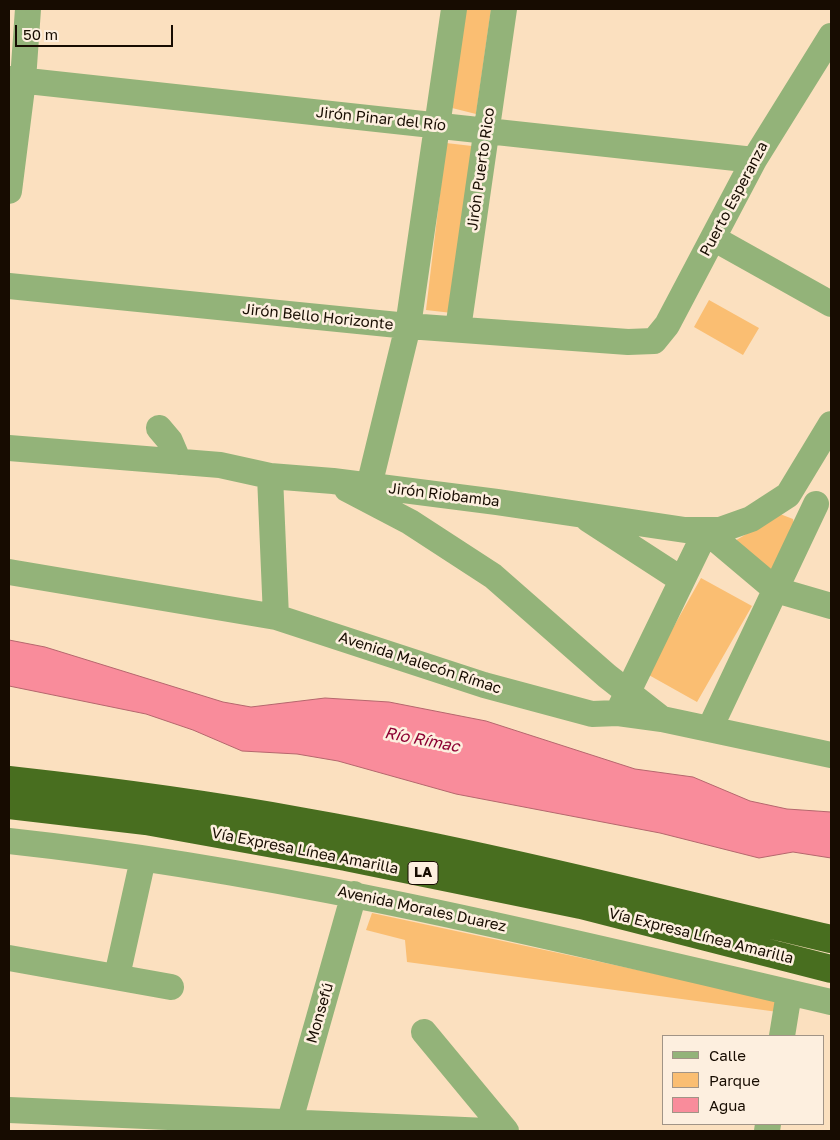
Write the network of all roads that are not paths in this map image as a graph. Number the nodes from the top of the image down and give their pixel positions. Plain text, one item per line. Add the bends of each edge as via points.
1 (28, 9) edge
2 (454, 9) edge
3 (504, 9) edge
4 (831, 36) edge
5 (16, 79) edge
6 (436, 125) junction
7 (486, 132) junction
8 (754, 160) junction
9 (9, 191) edge
10 (713, 238) junction
11 (9, 286) edge
12 (831, 304) edge
13 (408, 326) junction
14 (458, 329) junction
15 (628, 342) joint
16 (831, 424) edge
17 (159, 428) dead end
18 (9, 448) edge
19 (179, 462) junction
20 (270, 476) junction
21 (333, 481) junction
22 (369, 486) junction
23 (788, 495) junction
24 (824, 507) edge
25 (580, 514) junction
26 (706, 531) junction
27 (9, 572) edge
28 (682, 580) junction
29 (776, 590) junction
30 (831, 606) edge
31 (276, 617) junction
32 (623, 702) junction
33 (710, 728) junction
34 (831, 755) edge
35 (9, 780) edge
36 (9, 805) edge
37 (9, 841) edge
38 (143, 859) junction
39 (354, 894) junction
40 (831, 939) edge
41 (9, 958) edge
42 (831, 969) edge
43 (117, 976) junction
44 (170, 987) dead end
45 (790, 993) junction
46 (831, 1002) edge
47 (424, 1032) dead end
48 (782, 1035) edge
49 (9, 1110) edge
50 (80, 1122) edge
51 (288, 1127) edge
52 (487, 1131) edge
53 (506, 1131) edge

1 - 5 street
2 - 6 street
3 - 7 street, Jirón Puerto Rico
4 - 8 street, Puerto Esperanza
5 - 6 street, Jirón Pinar del Río
5 - 9 street
6 - 7 street, Jirón Pinar del Río
6 - 13 street
7 - 8 street, Jirón Pinar del Río
7 - 14 street, Jirón Puerto Rico
8 - 10 street, Puerto Esperanza
10 - 12 street
10 - 15 street, Puerto Esperanza via 663,330 654,341
11 - 13 street, Jirón Bello Horizonte
13 - 14 street, Jirón Bello Horizonte
13 - 22 street
14 - 15 street, Jirón Bello Horizonte
16 - 23 street, Jirón Riobamba
17 - 19 street via 170,441
18 - 19 street, Jirón Riobamba
19 - 20 street, Jirón Riobamba via 220,464
20 - 21 street, Jirón Riobamba
20 - 31 street
21 - 22 street, Jirón Riobamba
21 - 32 street via 410,522 493,576 607,676
22 - 25 street, Jirón Riobamba
23 - 24 street
23 - 26 street, Jirón Riobamba via 751,518 720,530
24 - 29 street
25 - 26 street, Jirón Riobamba
25 - 28 street
26 - 28 street
26 - 29 street
27 - 31 street, Avenida Malecón Rímac
28 - 32 street
29 - 30 street
29 - 33 street
31 - 32 street, Avenida Malecón Rímac via 484,685 592,714
32 - 33 street via 662,719
33 - 34 street
35 - 40 highway, Vía Expresa Línea Amarilla / LA via 201,804 316,824
36 - 42 highway, Vía Expresa Línea Amarilla / LA via 146,821 346,857 581,905
37 - 38 street, Avenida Morales Duarez
38 - 39 street, Avenida Morales Duarez
38 - 43 street
39 - 45 street, Avenida Morales Duarez
39 - 51 street, Monsefú
41 - 43 street
43 - 44 street
45 - 46 street, Avenida Morales Duarez
45 - 48 street
47 - 53 street
49 - 50 street
50 - 51 street
51 - 52 street

